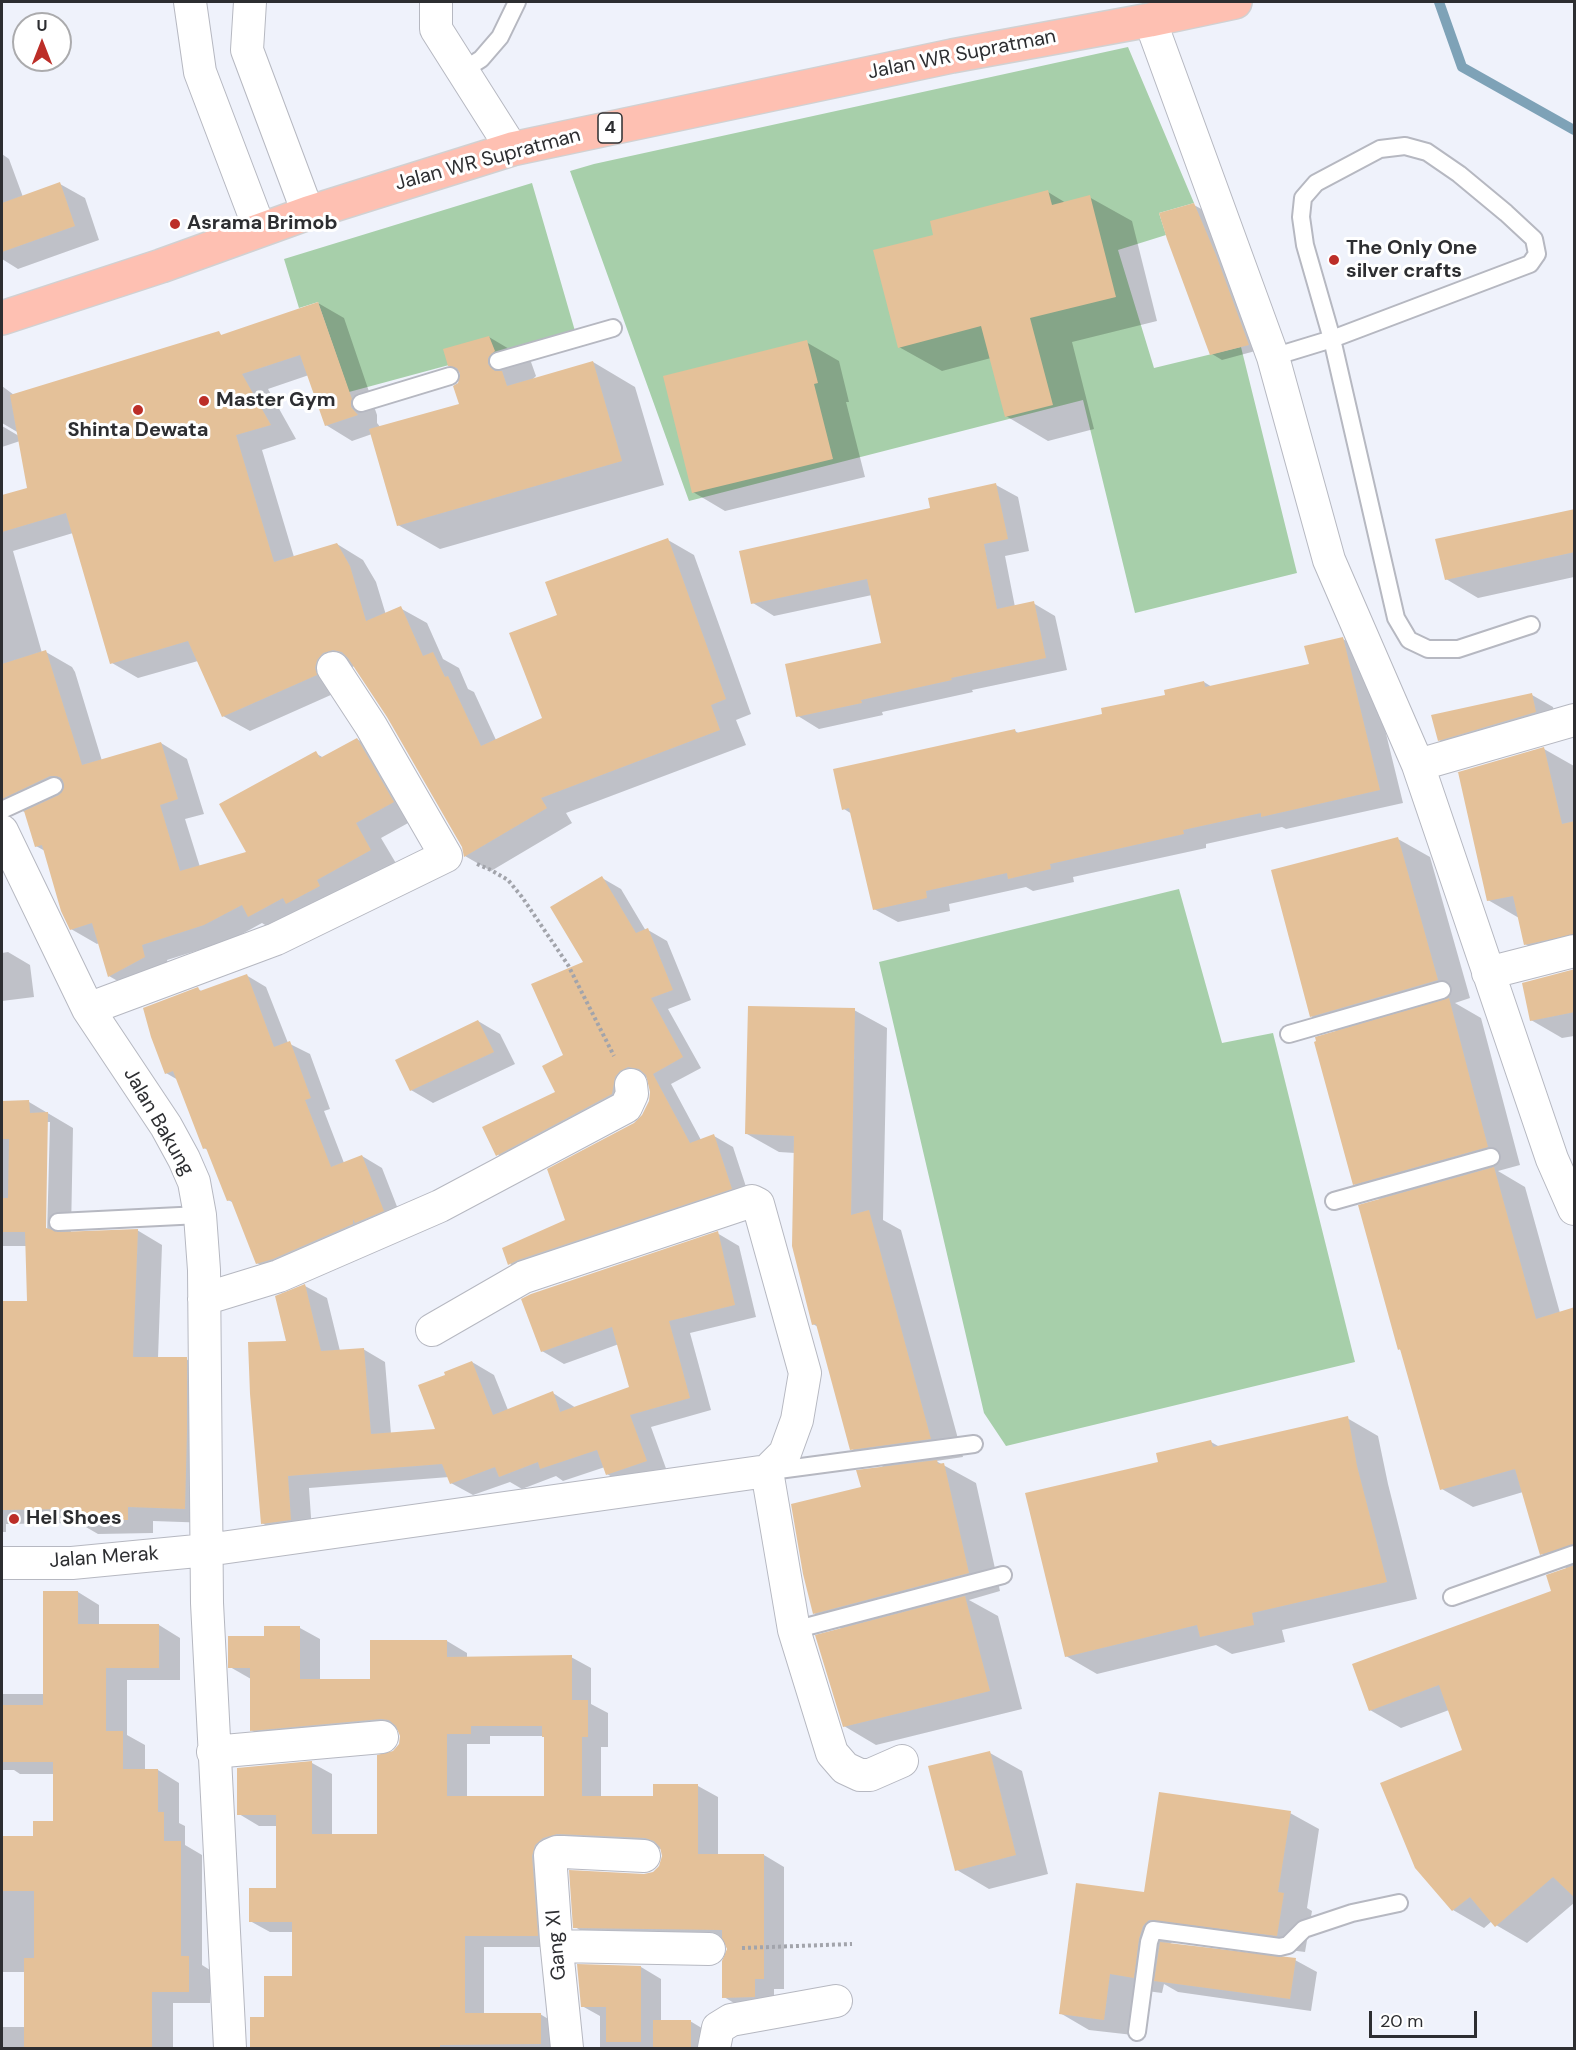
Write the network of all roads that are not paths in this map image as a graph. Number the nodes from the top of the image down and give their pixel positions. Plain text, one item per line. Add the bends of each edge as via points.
1 (190, 2) edge
2 (250, 2) edge
3 (436, 2) edge
4 (517, 2) edge
5 (1234, 2) edge
6 (1150, 20) junction
7 (462, 71) junction
8 (512, 149) junction
9 (308, 213) junction
10 (260, 230) junction
11 (2, 318) edge
12 (613, 328) dead end
13 (1332, 339) junction
14 (1273, 357) junction
15 (498, 361) dead end
16 (450, 376) dead end
17 (361, 402) dead end
18 (1531, 625) dead end
19 (333, 668) dead end
20 (1575, 720) edge
21 (1418, 765) junction
22 (54, 786) dead end
23 (2, 810) edge
24 (2, 831) edge
25 (1575, 951) edge
26 (1488, 973) junction
27 (1442, 990) dead end
28 (88, 1009) junction
29 (1289, 1034) dead end
30 (631, 1085) road end
31 (1563, 1156) edge
32 (1491, 1157) dead end
33 (1334, 1201) dead end
34 (1575, 1209) edge
35 (200, 1215) junction
36 (58, 1222) dead end
37 (204, 1299) junction
38 (432, 1330) dead end
39 (974, 1444) dead end
40 (767, 1471) junction
41 (207, 1550) junction
42 (1575, 1554) edge
43 (2, 1563) edge
44 (1003, 1575) dead end
45 (1452, 1597) dead end
46 (794, 1630) junction
47 (382, 1737) dead end
48 (213, 1752) junction
49 (902, 1761) dead end
50 (644, 1856) dead end
51 (1399, 1903) dead end
52 (558, 1946) junction
53 (708, 1949) road end
54 (836, 2001) dead end
55 (1137, 2032) dead end
56 (230, 2049) edge
57 (567, 2049) edge
58 (714, 2049) edge

1 - 10 street via 200,72
2 - 9 street via 247,50
3 - 7 street via 436,29
4 - 7 lane via 500,38 481,59
5 - 6 highway, Jalan WR Supratman / 4
6 - 8 highway, Jalan WR Supratman / 4 via 952,56
6 - 14 street
7 - 8 street
8 - 9 highway, Jalan WR Supratman / 4
9 - 10 highway, Jalan WR Supratman / 4
10 - 11 highway, Jalan WR Supratman / 4
12 - 15 lane
13 - 13 lane via 1530,264 1537,254 1534,239 1459,174 1427,152 1405,146 1380,149 1316,183 1303,198 1305,245
13 - 14 lane
13 - 18 lane via 1396,618 1409,640 1428,649 1458,649
14 - 21 street via 1329,560
16 - 17 lane
19 - 28 street via 446,856 276,939
20 - 21 street
21 - 26 street
22 - 23 lane
24 - 28 street, Jalan Bakung
25 - 26 street
26 - 31 street
27 - 29 lane
28 - 35 street, Jalan Bakung via 180,1151 194,1182
30 - 37 street via 626,1107 440,1206 287,1273
31 - 34 street
32 - 33 lane
35 - 36 lane
35 - 37 street, Jalan Bakung
37 - 41 street, Jalan Bakung
38 - 40 street via 524,1276 752,1201 758,1204 805,1373 797,1420 785,1453
39 - 40 lane
40 - 41 street, Jalan Merak
40 - 46 street
41 - 43 street, Jalan Merak via 72,1563
41 - 48 street, Jalan Bakung
42 - 45 lane
44 - 46 lane
46 - 49 street via 832,1753 845,1768 860,1775 870,1775
47 - 48 street
48 - 56 street, Jalan Bakung
50 - 52 street, Gang XI via 553,1853 550,1858
51 - 55 lane via 1304,1929 1288,1945 1280,1947 1153,1930
52 - 53 street
52 - 57 street, Gang XI
54 - 58 street via 731,2020 718,2028

